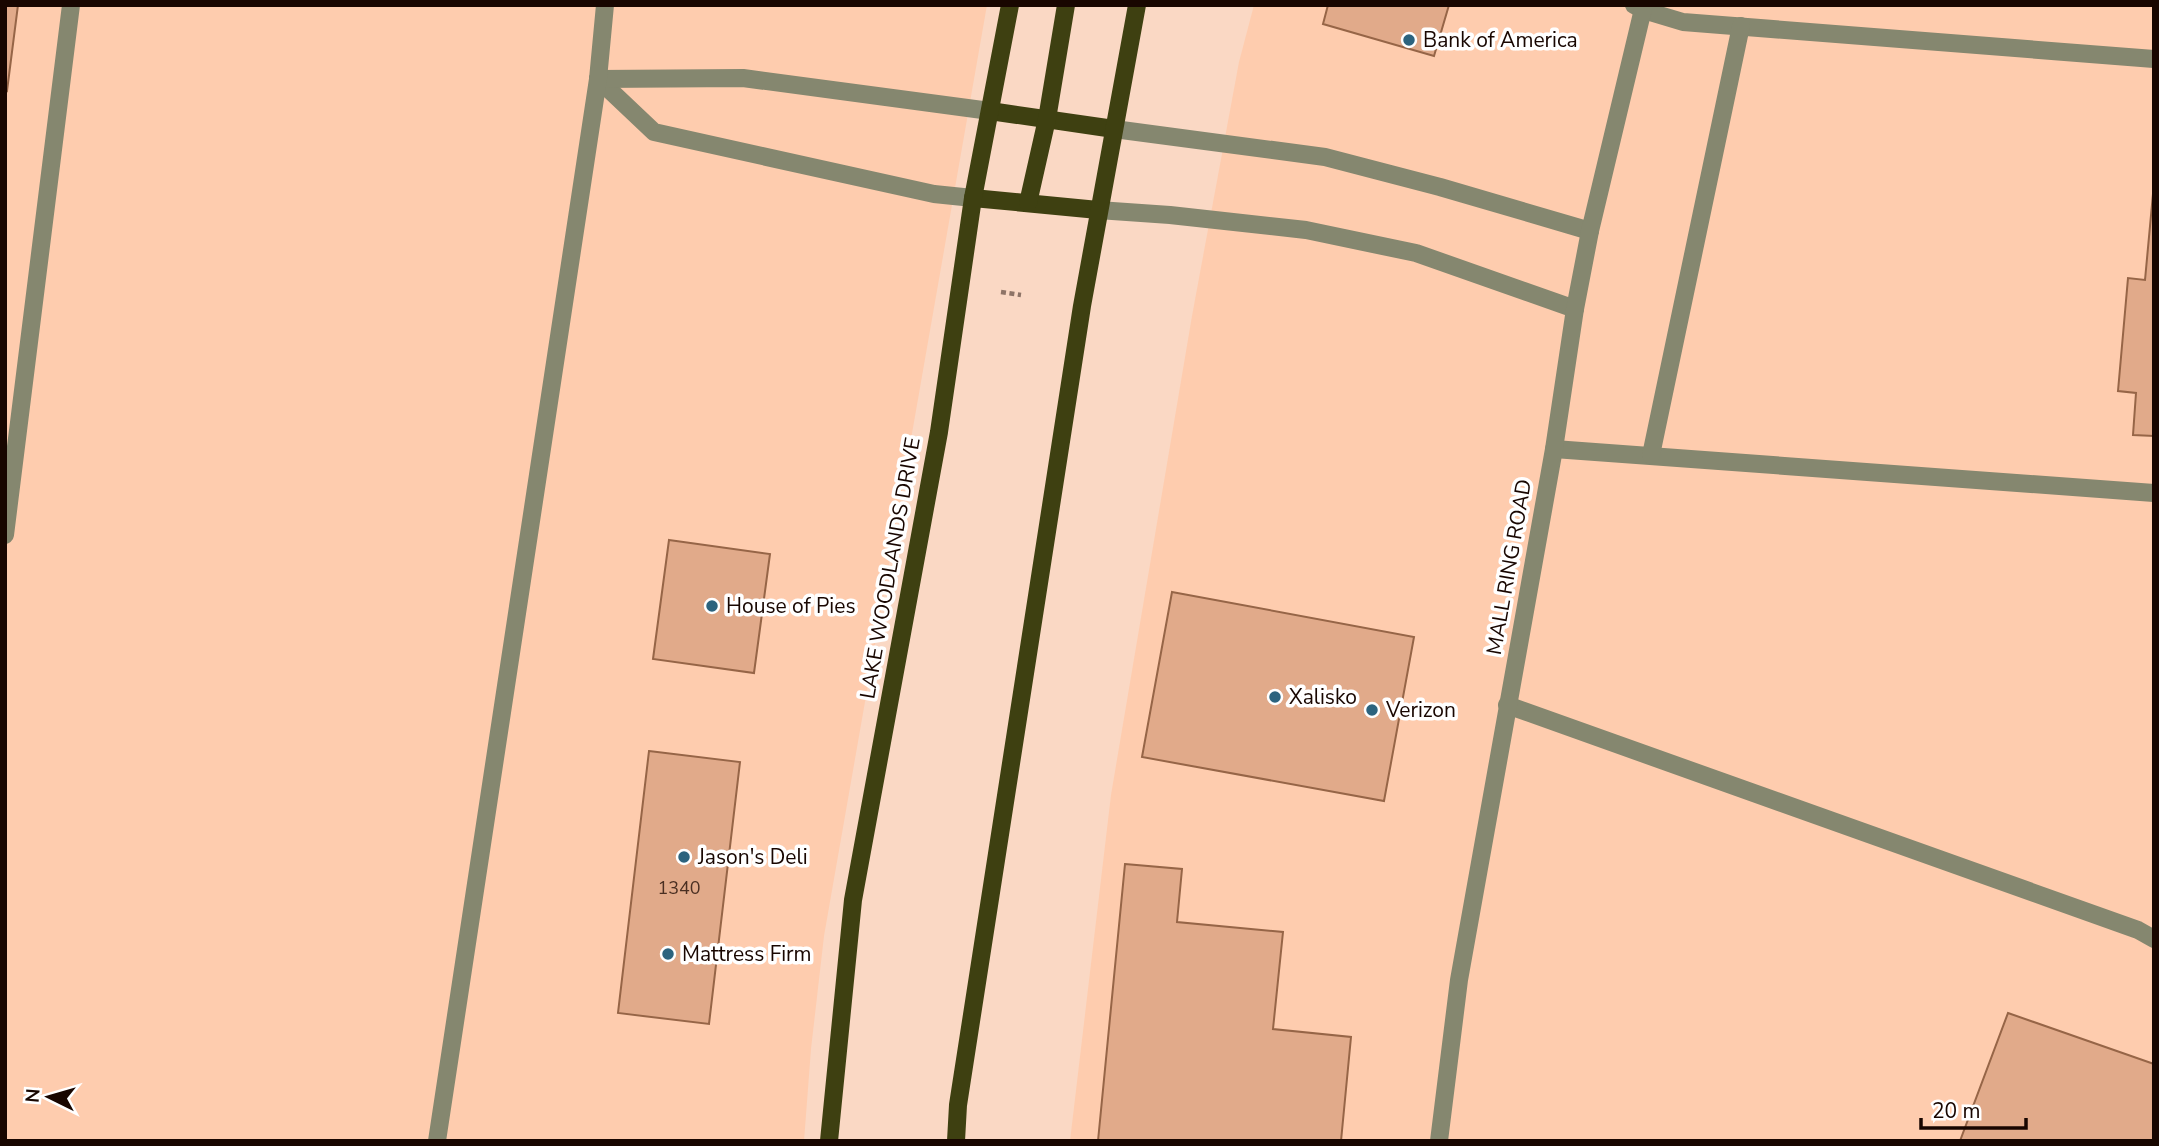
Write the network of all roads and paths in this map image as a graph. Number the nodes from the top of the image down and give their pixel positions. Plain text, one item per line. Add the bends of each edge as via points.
1 (71, 5) edge
2 (605, 5) edge
3 (1010, 5) edge
4 (1066, 5) edge
5 (1137, 5) edge
6 (1640, 7) edge
7 (1741, 26) junction
8 (2154, 59) edge
9 (598, 79) junction
10 (990, 111) junction
11 (1046, 119) junction
12 (1114, 129) junction
13 (974, 198) junction
14 (1028, 203) junction
15 (1098, 210) junction
16 (1590, 231) junction
17 (1001, 292) dead end
18 (1021, 295) dead end
19 (1575, 309) junction
20 (1554, 449) junction
21 (1651, 455) junction
22 (2154, 493) edge
23 (5, 535) edge
24 (1507, 705) junction
25 (2154, 939) edge
26 (437, 1141) edge
27 (829, 1141) edge
28 (956, 1141) edge
29 (1439, 1141) edge

1 - 23 street
2 - 9 street
3 - 10 main road, LAKE WOODLANDS DRIVE
4 - 11 main road
5 - 12 main road
6 - 7 street via 1683,22
6 - 16 street, MALL RING ROAD
7 - 8 street
7 - 21 street
9 - 10 street via 743,78
9 - 13 street via 653,132 930,194
9 - 26 street
10 - 11 main road
10 - 13 main road, LAKE WOODLANDS DRIVE
11 - 12 main road
11 - 14 main road
12 - 15 main road
12 - 16 street via 1325,157
13 - 14 main road
13 - 27 main road, LAKE WOODLANDS DRIVE via 939,432 853,900
14 - 15 main road
15 - 19 street via 1306,230 1416,253
15 - 28 main road
16 - 19 street, MALL RING ROAD
17 - 18 path
19 - 20 street, MALL RING ROAD
20 - 21 street
20 - 24 street, MALL RING ROAD
21 - 22 street
24 - 25 street
24 - 29 street, MALL RING ROAD via 1459,979

